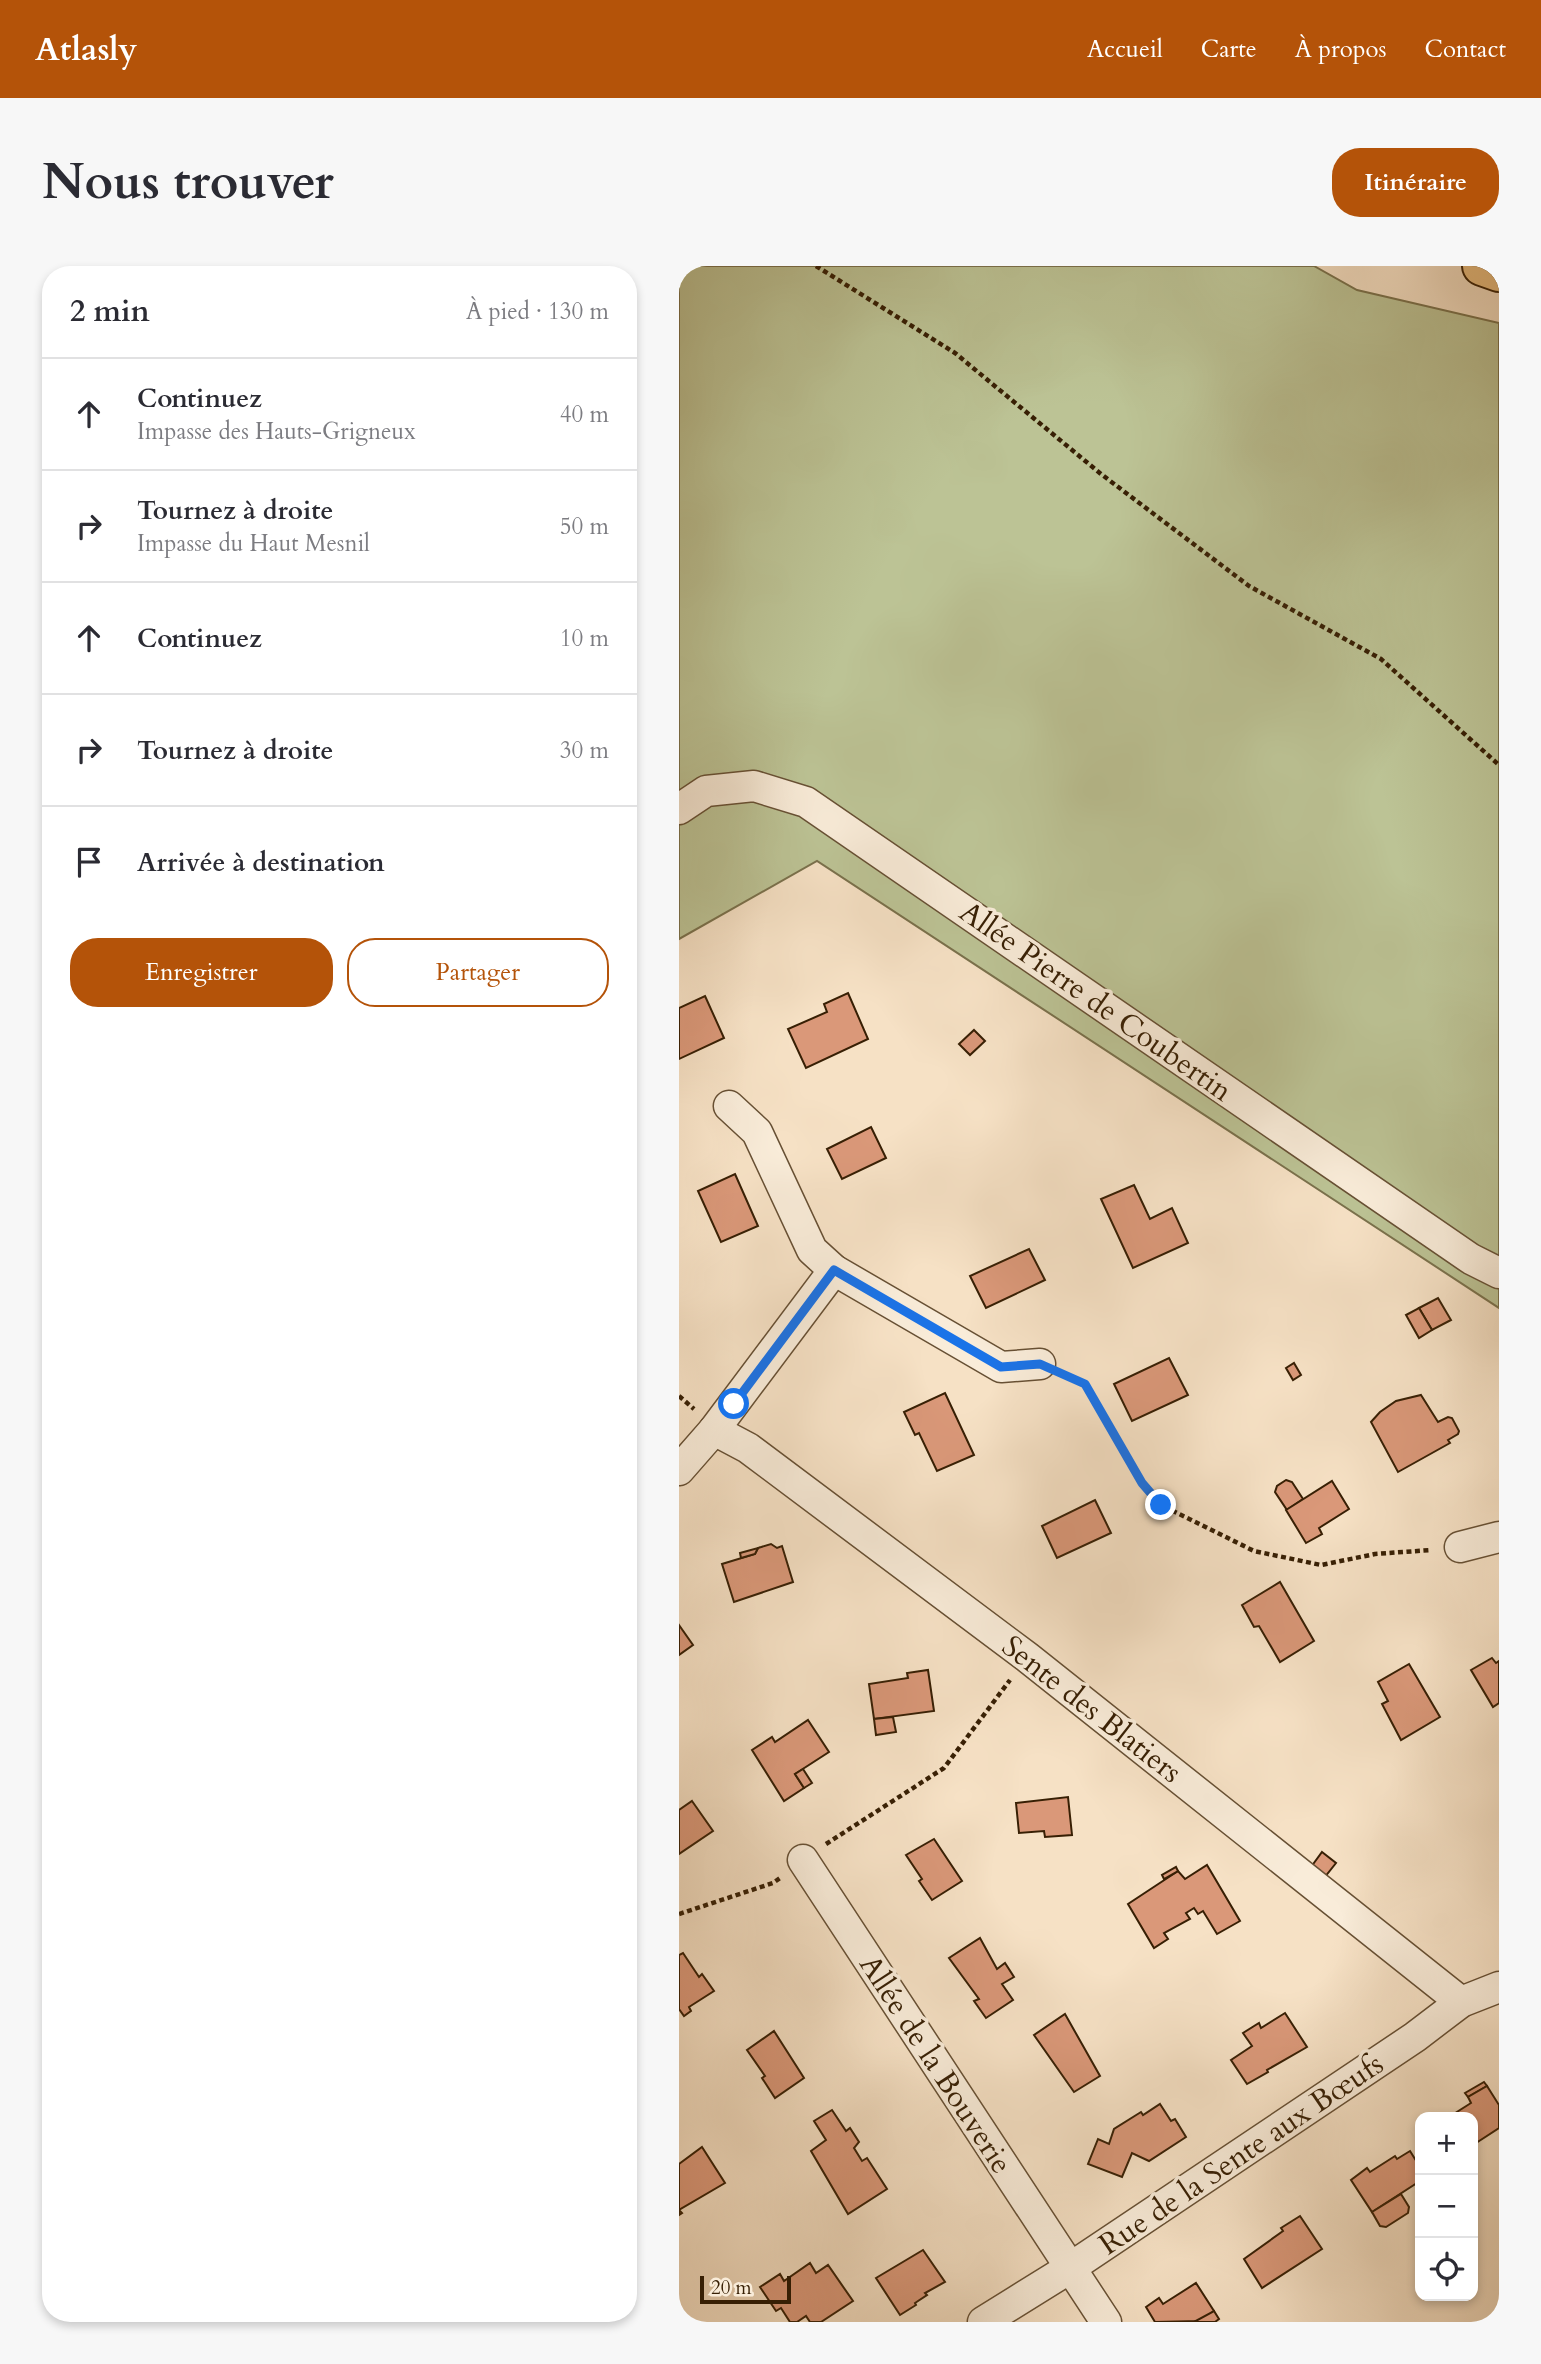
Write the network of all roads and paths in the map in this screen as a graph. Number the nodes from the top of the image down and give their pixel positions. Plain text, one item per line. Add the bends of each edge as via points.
1 (816, 266) edge
2 (1482, 266) edge
3 (1499, 272) edge
4 (1499, 765) edge
5 (679, 809) edge
6 (729, 1106) dead end
7 (834, 1270) junction
8 (1499, 1273) edge
9 (1040, 1364) joint
10 (714, 1430) junction
11 (679, 1470) edge
12 (1499, 1537) edge
13 (1460, 1547) joint
14 (1027, 1657) junction
15 (803, 1860) junction
16 (679, 1914) edge
17 (1499, 1987) edge
18 (1461, 2002) junction
19 (1070, 2268) junction
20 (983, 2322) edge
21 (1106, 2322) edge

1 - 4 path via 955,353 1101,474 1249,586 1381,659
2 - 3 highway
5 - 8 street, Allée Pierre de Coubertin via 706,791 754,786 806,802 1471,1259
6 - 7 street via 757,1132 813,1250
7 - 9 street via 1001,1367
7 - 10 street
9 - 13 path via 1085,1384 1142,1483 1161,1505 1254,1551 1321,1564
10 - 11 street
10 - 14 street, Sente des Blatiers via 748,1448
12 - 13 street
14 - 15 path via 944,1768
14 - 18 street, Sente des Blatiers
15 - 16 path via 773,1883
15 - 19 street, Allée de la Bouverie
17 - 18 street, Rue de la Sente aux Bœufs
18 - 19 street, Rue de la Sente aux Bœufs
19 - 20 street, Rue de la Sente aux Bœufs
19 - 21 street, Allée de la Bouverie

